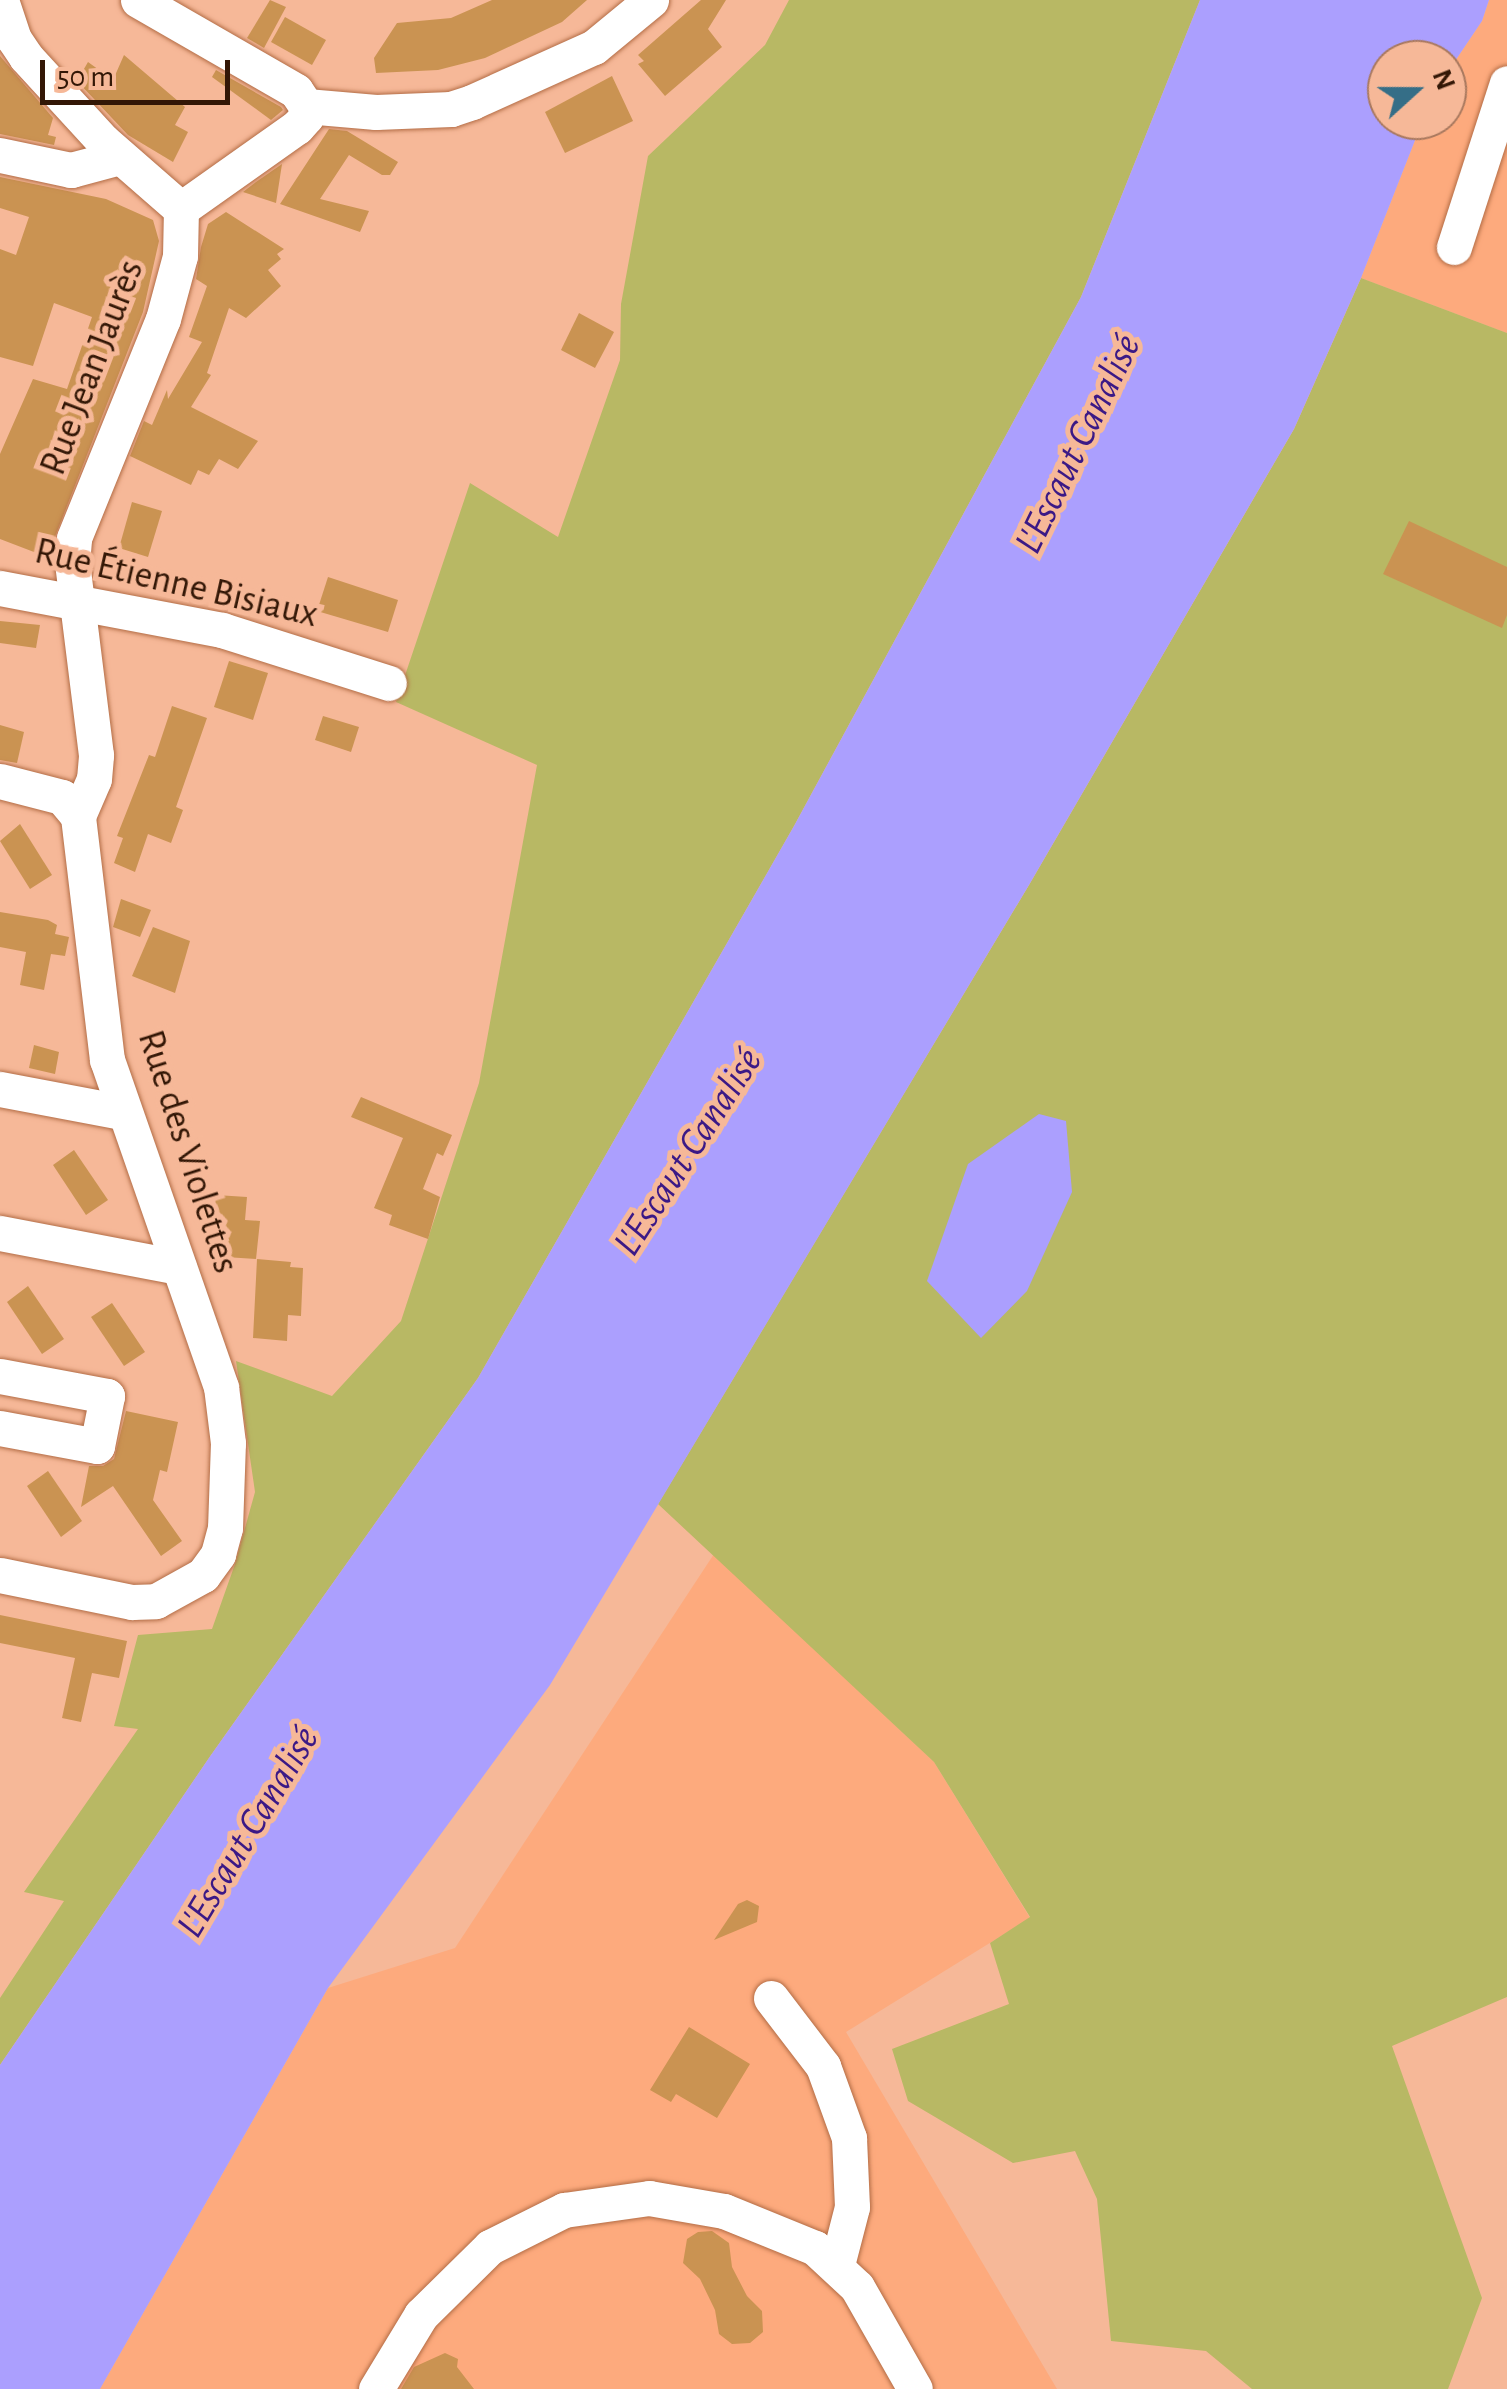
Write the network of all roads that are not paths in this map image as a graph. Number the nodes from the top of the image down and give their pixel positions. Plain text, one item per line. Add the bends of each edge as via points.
1 (1, 0) edge
2 (138, 0) edge
3 (651, 0) edge
4 (7, 37) edge
5 (1507, 83) edge
6 (306, 106) junction
7 (0, 155) edge
8 (120, 158) junction
9 (181, 209) junction
10 (1454, 247) dead end
11 (0, 588) edge
12 (77, 602) junction
13 (389, 683) dead end
14 (0, 781) edge
15 (78, 816) junction
16 (0, 1089) edge
17 (122, 1112) junction
18 (0, 1233) edge
19 (179, 1267) junction
20 (0, 1376) edge
21 (48, 1385) junction
22 (0, 1428) edge
23 (38, 1435) junction
24 (0, 1575) edge
25 (772, 1998) dead end
26 (837, 2265) junction
27 (376, 2389) edge
28 (915, 2389) edge

1 - 4 street
2 - 6 street via 296,91
3 - 6 street via 594,47 462,106 376,112
4 - 8 street
5 - 10 street
6 - 9 street via 297,127
7 - 8 street via 71,170
8 - 9 street
9 - 12 street, Rue Jean Jaurès via 180,256 162,319 74,538
11 - 12 street, Rue Étienne Bisiaux
12 - 13 street, Rue Étienne Bisiaux via 241,635
12 - 15 street, Rue des Violettes via 96,768
14 - 15 street via 62,797
15 - 17 street, Rue des Violettes via 100,1020
16 - 17 street
17 - 19 street, Rue des Violettes
18 - 19 street
19 - 24 street, Rue des Violettes via 217,1370 228,1442 222,1541 203,1575 180,1592 132,1602
20 - 21 street
21 - 23 street
21 - 23 street via 107,1396 98,1446
22 - 23 street
25 - 26 street via 823,2066 849,2138 852,2207
26 - 27 street via 786,2233 687,2202 630,2199 564,2210 510,2234 446,2285
26 - 28 street via 887,2335

